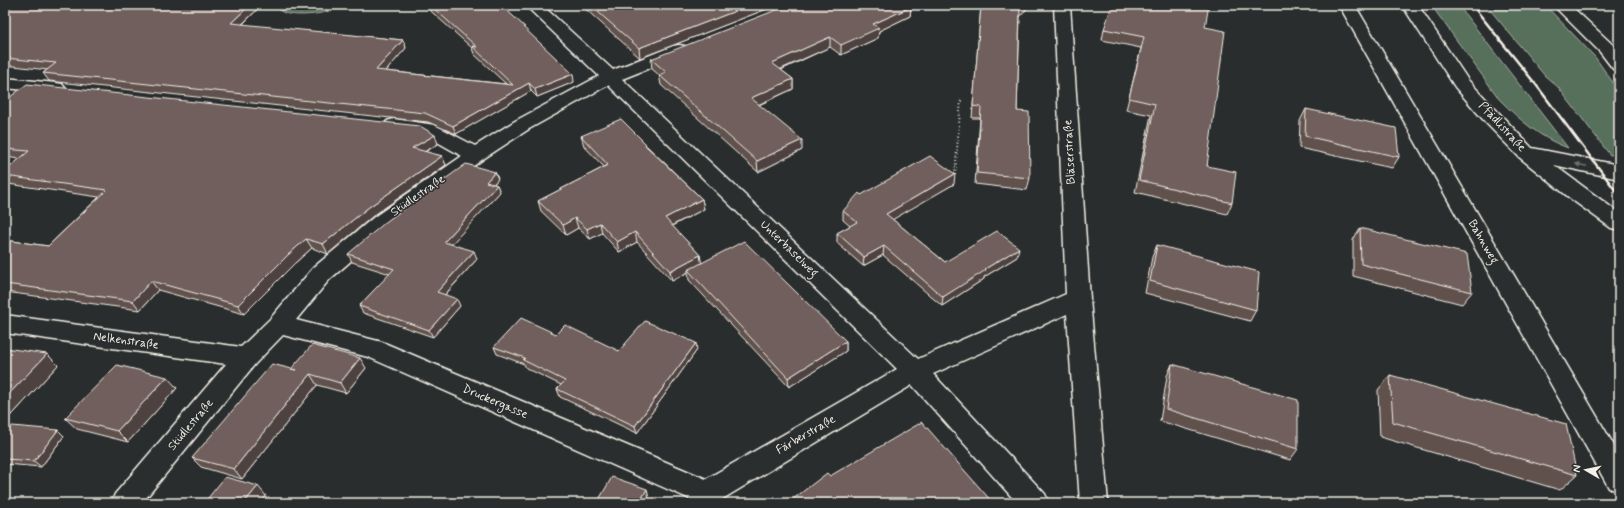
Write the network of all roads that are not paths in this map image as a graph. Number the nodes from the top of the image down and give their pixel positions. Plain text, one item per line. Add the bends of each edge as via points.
1 (533, 5) edge
2 (1062, 5) edge
3 (1347, 5) edge
4 (1410, 5) edge
5 (1561, 5) edge
6 (699, 42) edge
7 (1619, 65) edge
8 (610, 77) junction
9 (5, 83) edge
10 (76, 91) edge
11 (374, 123) edge
12 (1526, 153) junction
13 (476, 155) junction
14 (1619, 172) edge
15 (1619, 223) edge
16 (1078, 299) junction
17 (5, 324) edge
18 (278, 325) junction
19 (246, 357) junction
20 (915, 371) junction
21 (1619, 479) edge
22 (705, 498) edge
23 (125, 503) edge
24 (1035, 503) edge
25 (1094, 503) edge

1 - 8 street, Unterbaselweg
2 - 16 street, Bläserstraße
3 - 21 street, Bahnweg
4 - 12 street, Pfädlistraße via 1461,83
5 - 7 street via 1606,48
6 - 8 street, Stüdlestraße
8 - 13 street, Stüdlestraße via 522,125
8 - 20 street, Unterbaselweg
9 - 10 street
11 - 13 street via 428,129
14 -> 12 street
12 - 15 street, Pfädlistraße
13 - 18 street, Stüdlestraße via 382,222 321,274
16 - 20 street
16 - 25 street, Bläserstraße
17 - 19 street, Nelkenstraße
18 - 19 street, Stüdlestraße
18 - 22 street, Druckergasse via 374,349
19 - 23 street, Stüdlestraße
20 - 22 street, Färberstraße
20 - 24 street, Unterbaselweg

